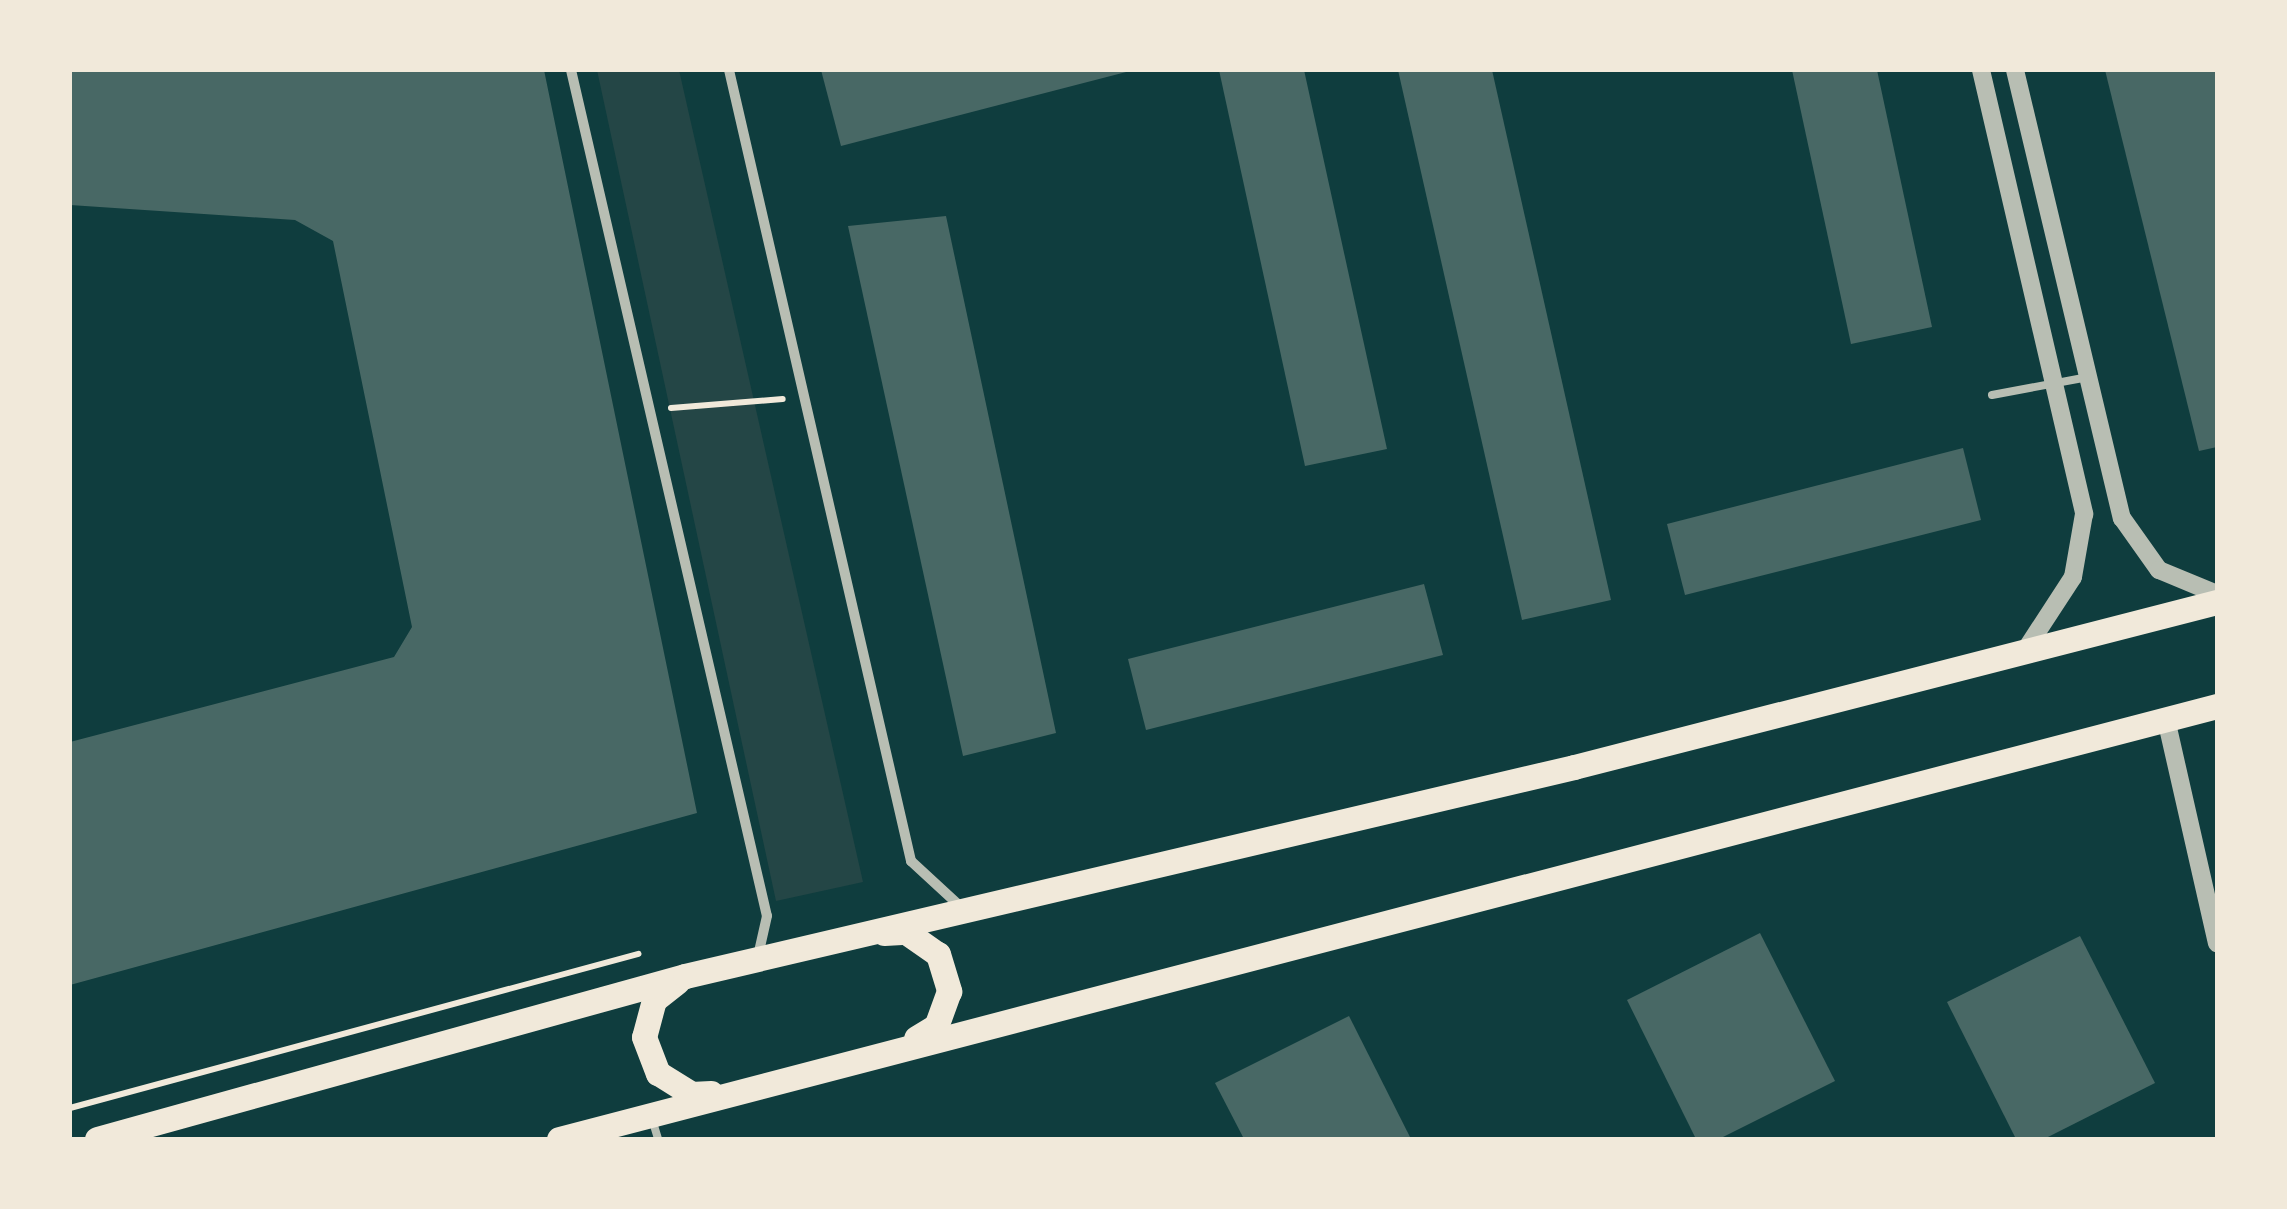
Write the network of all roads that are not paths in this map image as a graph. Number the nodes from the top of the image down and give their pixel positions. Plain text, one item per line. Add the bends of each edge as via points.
1 (571, 70) edge
2 (729, 70) edge
3 (1981, 70) edge
4 (2015, 70) edge
5 (2088, 377) junction
6 (2057, 384) junction
7 (1992, 395) dead end
8 (2217, 594) edge
9 (2217, 602) edge
10 (2028, 646) junction
11 (2217, 706) edge
12 (2166, 720) junction
13 (963, 908) junction
14 (868, 934) junction
15 (2217, 943) edge
16 (757, 960) junction
17 (685, 976) junction
18 (904, 1046) junction
19 (730, 1092) junction
20 (655, 1127) edge
21 (97, 1139) edge
22 (559, 1139) edge

1 - 16 street via 767,916
2 - 13 street via 911,861
3 - 6 street
4 - 5 street
5 - 6 lane
5 - 8 street via 2134,542 2159,570
6 - 7 lane
6 - 10 street via 2080,480 2081,541 2073,577
9 - 10 main road
10 - 13 main road via 1574,766
11 - 12 main road
12 - 15 street
12 - 18 main road
13 - 14 main road
14 - 16 main road
14 - 18 main road via 906,932 938,954 950,991 936,1026
16 - 17 main road
17 - 19 main road via 654,1000 644,1037 658,1073 691,1094
17 - 21 main road
18 - 19 main road
19 - 20 main road
20 - 22 main road

